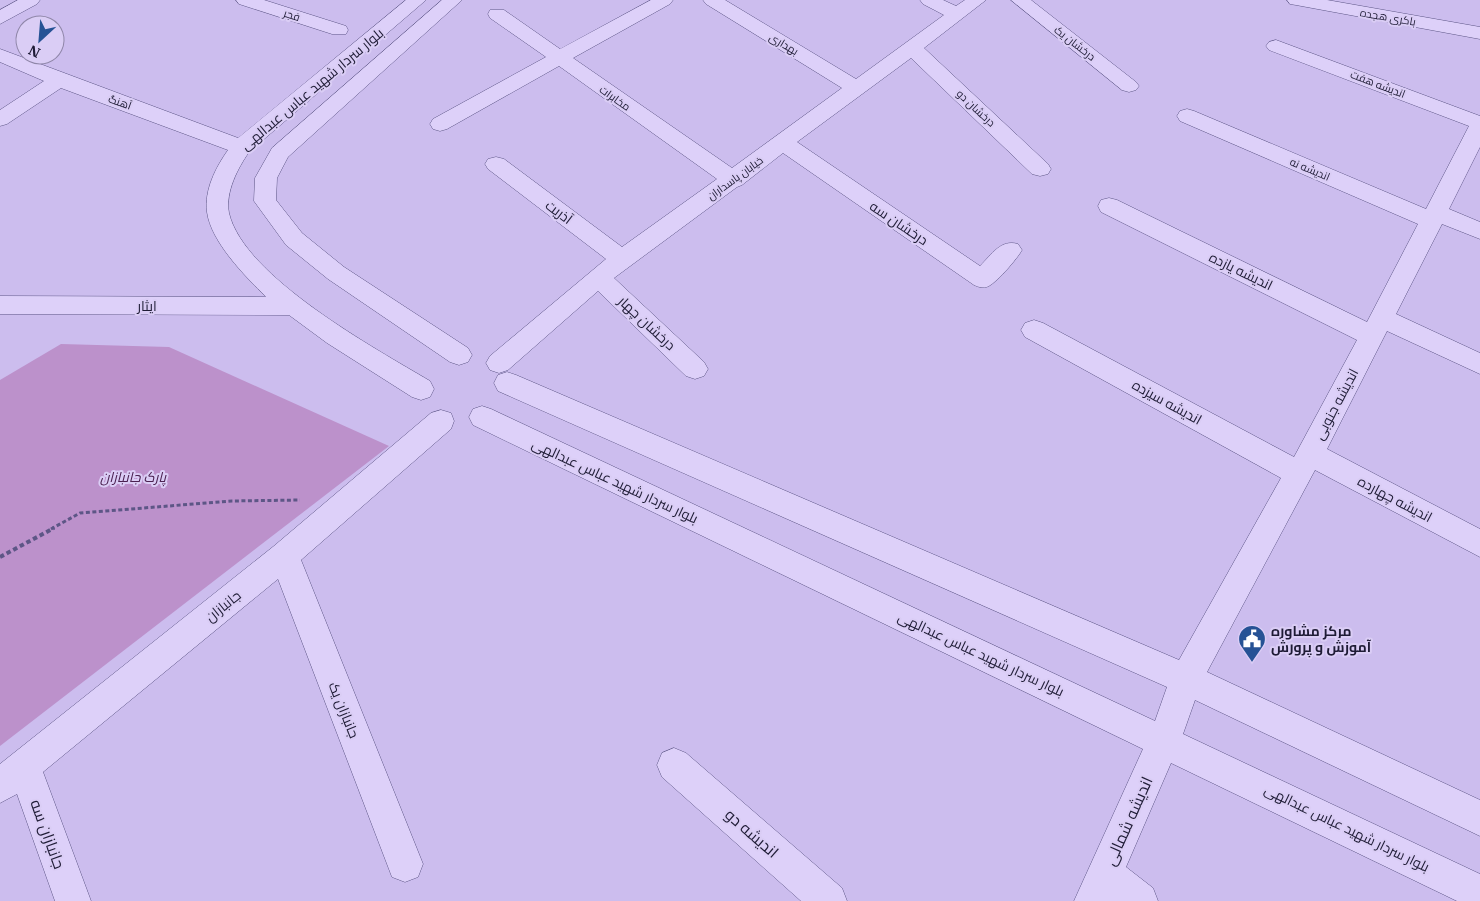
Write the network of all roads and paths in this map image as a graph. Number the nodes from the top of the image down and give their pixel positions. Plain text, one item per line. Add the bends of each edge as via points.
1 (31, 0) edge
2 (245, 0) edge
3 (417, 0) edge
4 (454, 0) edge
5 (664, 0) edge
6 (712, 0) edge
7 (929, 0) edge
8 (977, 0) edge
9 (1020, 0) edge
10 (1296, 0) edge
11 (497, 14) dead end
12 (957, 14) junction
13 (0, 18) edge
14 (339, 30) dead end
15 (1480, 33) edge
16 (1276, 46) dead end
17 (911, 47) junction
18 (0, 55) edge
19 (557, 57) junction
20 (59, 80) junction
21 (1129, 86) dead end
22 (856, 88) junction
23 (1187, 116) dead end
24 (0, 119) edge
25 (440, 124) dead end
26 (1480, 124) edge
27 (783, 144) junction
28 (241, 147) junction
29 (496, 164) dead end
30 (1040, 168) dead end
31 (734, 180) junction
32 (1109, 206) dead end
33 (1434, 217) junction
34 (1480, 231) edge
35 (1010, 250) dead end
36 (622, 260) junction
37 (598, 277) junction
38 (0, 305) edge
39 (295, 306) junction
40 (1377, 327) junction
41 (1034, 330) dead end
42 (459, 355) junction
43 (1480, 364) edge
44 (695, 369) dead end
45 (503, 373) junction
46 (421, 389) junction
47 (482, 417) junction
48 (441, 421) junction
49 (1304, 464) junction
50 (351, 499) junction
51 (1480, 544) edge
52 (284, 556) junction
53 (0, 558) edge
54 (1186, 679) junction
55 (1164, 740) junction
56 (674, 765) dead end
57 (12, 776) edge
58 (1480, 818) edge
59 (405, 864) dead end
60 (1098, 887) edge
61 (1480, 893) edge
62 (73, 901) edge
63 (829, 901) edge
64 (1140, 901) edge

1 - 13 street
2 - 14 street, فجر
3 - 28 street, بلوار سردار شهید عباس عبدالهی
4 - 42 street, بلوار سردار شهید عباس عبدالهی via 280,152 266,178 265,201 294,239 322,262
5 - 19 street
6 - 22 street, بهداری
7 - 12 street
8 - 12 street, خیابان پاسداران
9 - 21 street, درخشان یک
10 - 15 street, باکری هجده
11 - 19 street, مخابرات
12 - 17 street, خیابان پاسداران
16 - 26 street, اندیشه هفت
17 - 22 street, خیابان پاسداران
17 - 30 street, درخشان دو
18 - 20 street, آهنگ
19 - 25 street
19 - 31 street, مخابرات
20 - 24 street
20 - 28 street, آهنگ
22 - 27 street, خیابان پاسداران
23 - 33 street, اندیشه نه
26 - 33 street, اندیشه جنوبی
27 - 31 street, خیابان پاسداران
27 - 35 street, درخشان سه via 982,279
28 - 39 street, بلوار سردار شهید عباس عبدالهی via 223,173 218,211 230,243 269,285
29 - 36 street, آذریت
31 - 36 street, خیابان پاسداران
32 - 40 street, اندیشه یازده
33 - 34 street, اندیشه نه
33 - 40 street, اندیشه جنوبی
36 - 37 street, خیابان پاسداران
37 - 44 street, درخشان چهار
37 - 45 street, خیابان پاسداران
38 - 39 street, ایثار
39 - 46 street, بلوار سردار شهید عباس عبدالهی
40 - 43 street, اندیشه یازده
40 - 49 street, اندیشه جنوبی
41 - 49 street, اندیشه سیزده
42 - 45 street via 488,356
42 - 46 street via 441,362 428,374
45 - 47 street via 504,396 496,408
45 - 54 street
46 - 48 street via 422,403
47 - 48 street via 461,423
47 - 55 street, بلوار سردار شهید عباس عبدالهی
48 - 50 street, جانبازان
49 - 51 street, اندیشه چهارده
49 - 54 street, اندیشه جنوبی
50 - 52 street, جانبازان
50 - 53 path via 232,501 80,513
52 - 57 street, جانبازان
52 - 59 street, جانبازان یک
54 - 55 street, اندیشه شمالی
54 - 58 street
55 - 60 street, اندیشه شمالی
55 - 61 street, بلوار سردار شهید عباس عبدالهی
56 - 63 street, اندیشه دو
57 - 62 street, جانبازان سه
60 - 64 street

